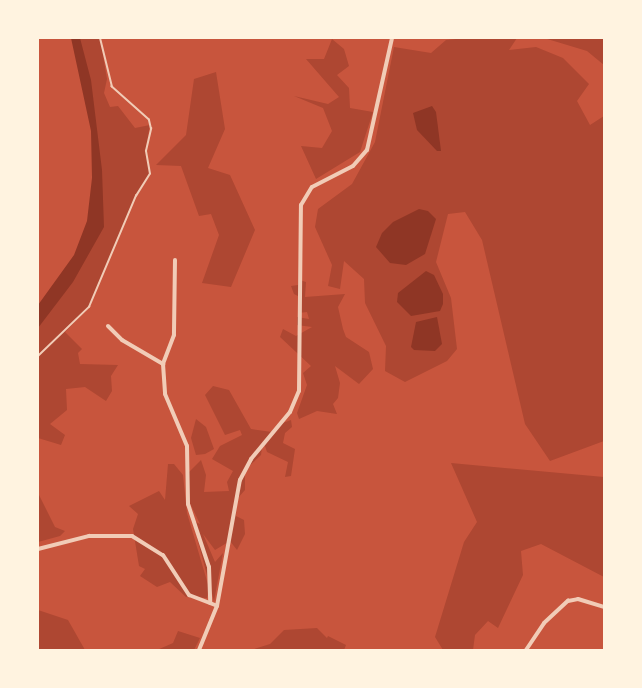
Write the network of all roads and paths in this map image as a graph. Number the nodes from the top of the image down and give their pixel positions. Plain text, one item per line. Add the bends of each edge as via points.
1 (100, 38) edge
2 (392, 38) edge
3 (175, 260) dead end
4 (108, 326) dead end
5 (38, 356) edge
6 (163, 364) junction
7 (38, 549) edge
8 (210, 603) junction
9 (217, 606) junction
10 (604, 607) edge
11 (199, 651) edge
12 (526, 651) edge

1 - 5 lane via 107,79 148,120 151,129 146,152 150,174 136,196 89,307
2 - 9 street via 367,150 356,164 312,187 301,205 300,387 290,412 251,459 240,480
3 - 6 street via 174,335
4 - 6 street via 122,340
6 - 8 street via 165,394 187,446 188,504 209,567
7 - 8 street via 89,536 132,536 163,555 189,595
8 - 9 street
9 - 11 street
10 - 12 street via 578,599 568,601 544,623

